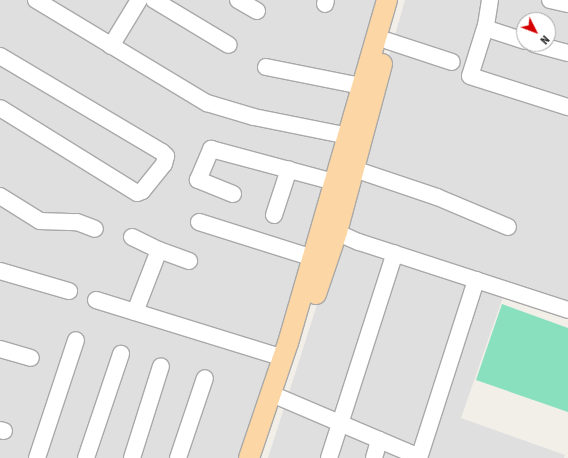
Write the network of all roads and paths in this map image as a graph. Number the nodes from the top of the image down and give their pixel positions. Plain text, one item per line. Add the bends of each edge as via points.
1 (36, 0) edge
2 (139, 0) edge
3 (154, 0) edge
4 (238, 0) edge
5 (387, 0) edge
6 (400, 0) edge
7 (490, 0) edge
8 (550, 0) edge
9 (568, 4) edge
10 (257, 11) dead end
11 (486, 25) junction
12 (516, 39) edge
13 (388, 41) junction
14 (229, 45) dead end
15 (111, 46) junction
16 (556, 50) edge
17 (568, 53) edge
18 (0, 56) edge
19 (452, 62) dead end
20 (266, 67) dead end
21 (361, 86) junction
22 (568, 107) edge
23 (0, 108) edge
24 (354, 138) junction
25 (354, 168) junction
26 (289, 169) junction
27 (334, 182) junction
28 (233, 194) dead end
29 (0, 196) edge
30 (274, 215) dead end
31 (199, 222) dead end
32 (508, 227) dead end
33 (329, 228) junction
34 (95, 229) dead end
35 (132, 237) dead end
36 (159, 250) junction
37 (396, 253) junction
38 (313, 258) junction
39 (189, 261) dead end
40 (0, 271) edge
41 (476, 280) junction
42 (69, 291) dead end
43 (96, 300) dead end
44 (568, 310) edge
45 (135, 312) junction
46 (76, 340) dead end
47 (0, 349) edge
48 (121, 354) dead end
49 (31, 358) dead end
50 (283, 358) junction
51 (161, 366) dead end
52 (205, 378) dead end
53 (281, 398) junction
54 (342, 424) junction
55 (379, 440) junction
56 (37, 458) edge
57 (86, 458) edge
58 (132, 458) edge
59 (178, 458) edge
60 (249, 458) edge
61 (262, 458) edge
62 (329, 458) edge
63 (374, 458) edge
64 (419, 458) edge

1 - 15 street
2 - 15 street
3 - 14 street
4 - 10 street
5 - 21 main road
6 - 13 main road
7 - 11 street
8 - 9 street
11 - 12 street via 493,32
11 - 22 street via 470,76
13 - 19 street
13 - 24 main road
15 - 24 street via 207,103 254,117
16 - 17 street
18 - 23 street via 162,152 166,156 164,164 142,191 137,193
20 - 21 street
21 - 24 main road
24 - 25 main road
24 - 27 main road
25 - 32 street via 437,197
25 - 33 main road
26 - 27 street
26 - 28 street via 211,149 198,180
26 - 30 street
27 - 33 main road
29 - 34 street via 40,221 77,222
31 - 38 street
33 - 37 street
33 - 38 main road
33 - 53 main road
35 - 36 street
36 - 39 street
36 - 45 street
37 - 41 street
37 - 54 street
38 - 50 main road
40 - 42 street
41 - 44 street
41 - 64 street
43 - 45 street
45 - 50 street
46 - 56 street
47 - 49 street
48 - 57 street
50 - 60 main road
51 - 58 street
52 - 59 street
53 - 54 street
53 - 61 main road
54 - 55 street
54 - 62 street
55 - 63 street
55 - 64 street

